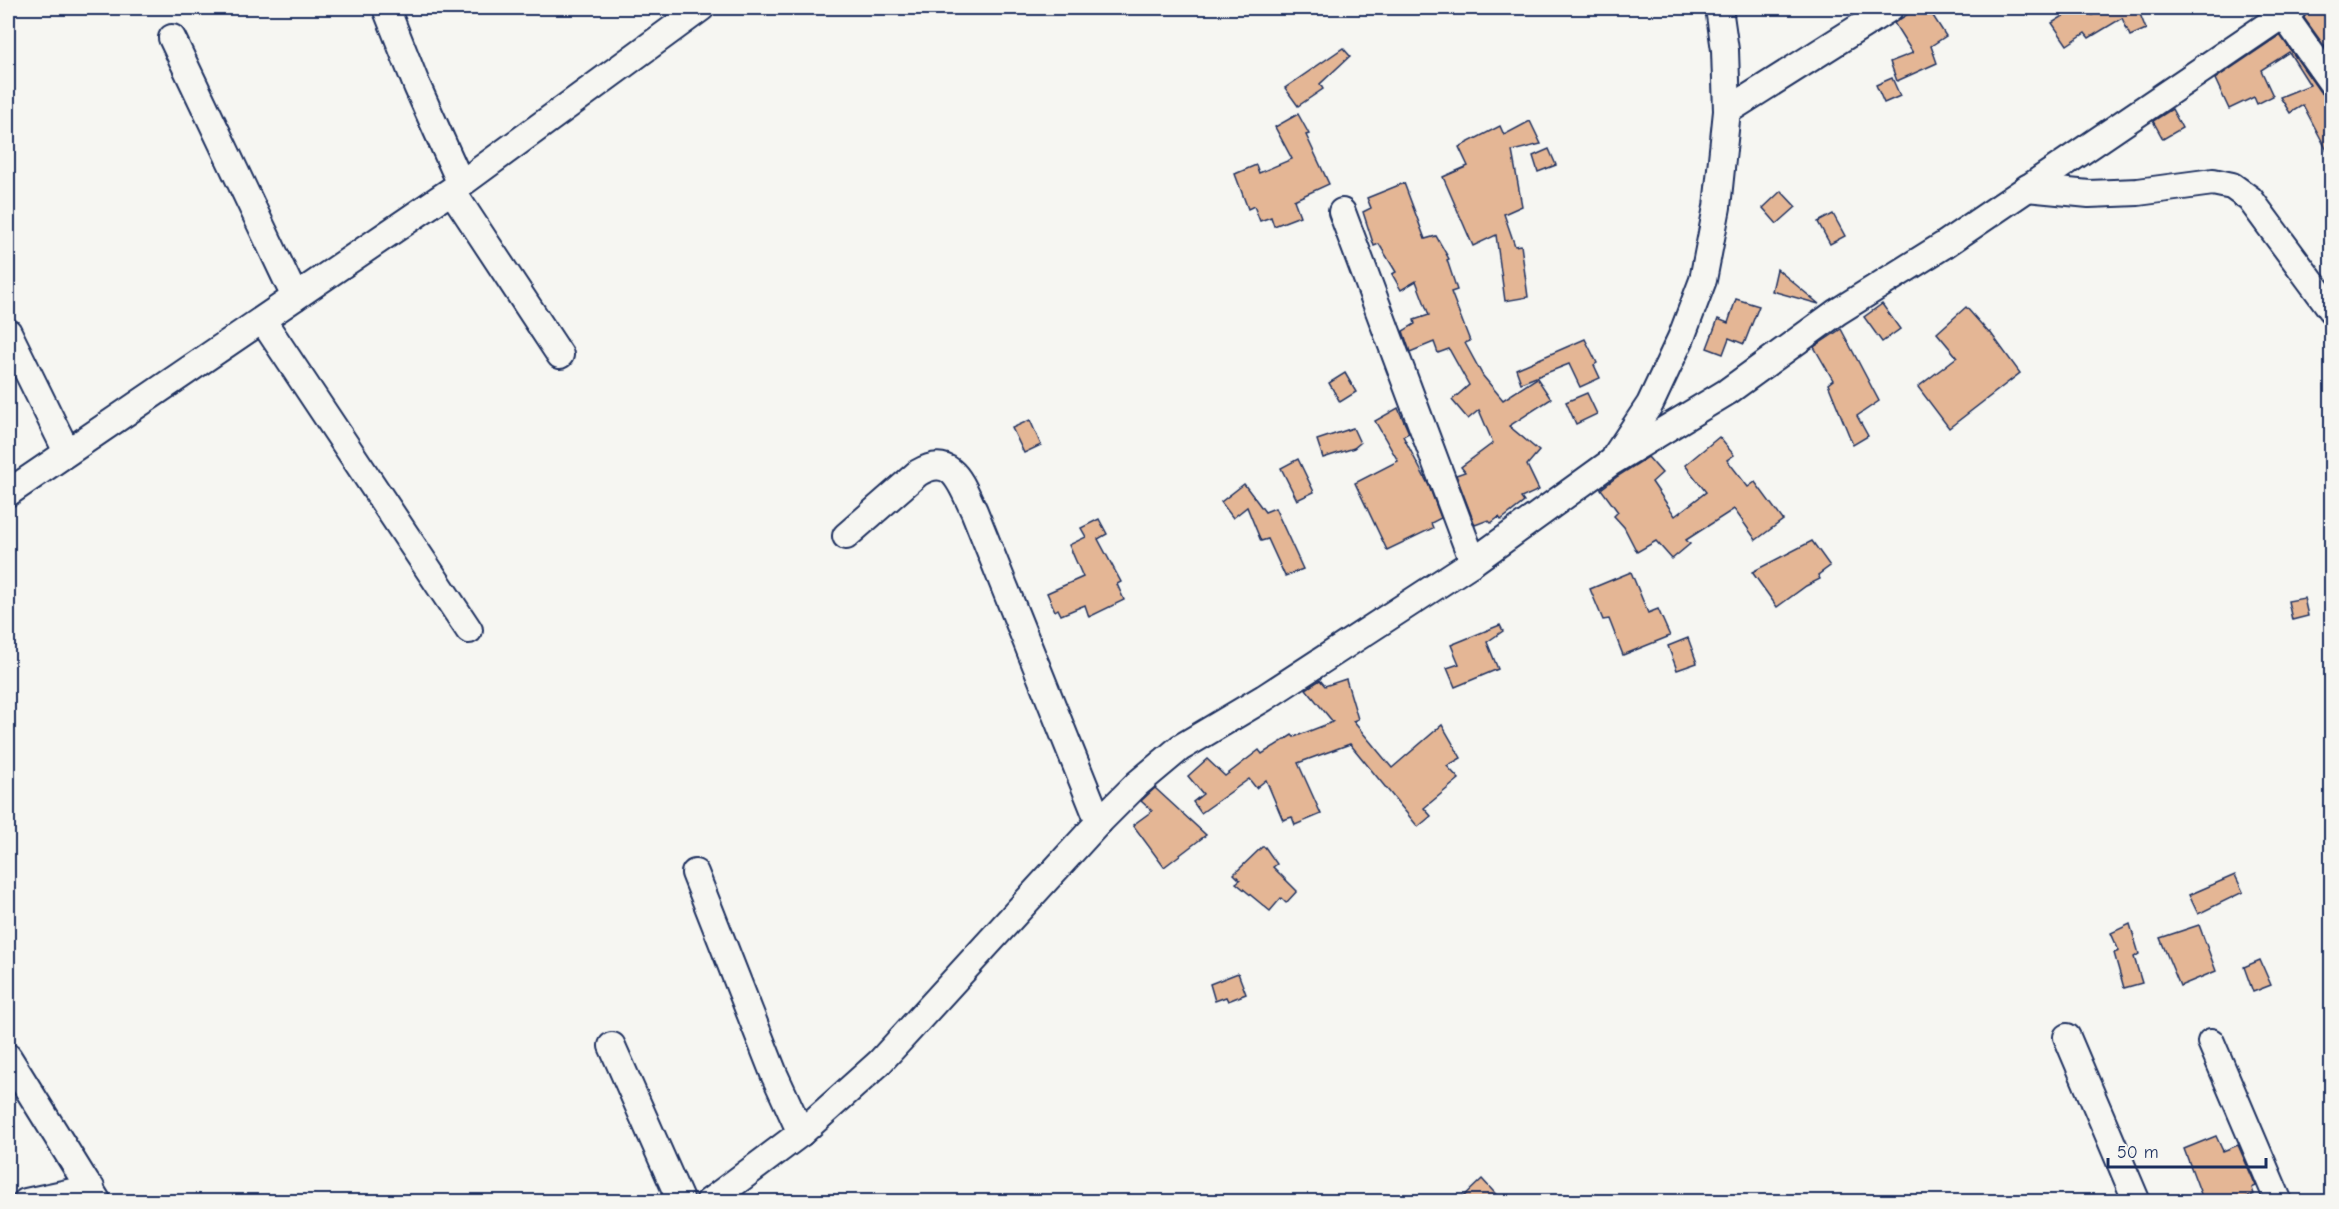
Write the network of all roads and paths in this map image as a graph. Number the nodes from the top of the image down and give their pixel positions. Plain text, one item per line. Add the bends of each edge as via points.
1 (386, 8) edge
2 (701, 8) edge
3 (1719, 8) edge
4 (1890, 8) edge
5 (2288, 11) edge
6 (172, 38) dead end
7 (2331, 82) edge
8 (1727, 111) junction
9 (456, 188) junction
10 (2027, 188) junction
11 (1342, 212) dead end
12 (295, 297) junction
13 (2331, 310) edge
14 (264, 321) junction
15 (8, 332) edge
16 (560, 356) dead end
17 (67, 452) junction
18 (1610, 463) junction
19 (8, 493) edge
20 (846, 536) dead end
21 (1473, 562) junction
22 (470, 630) dead end
23 (1099, 822) junction
24 (695, 873) dead end
25 (2067, 1037) dead end
26 (2211, 1042) dead end
27 (612, 1046) dead end
28 (8, 1058) edge
29 (801, 1133) junction
30 (95, 1195) edge
31 (26, 1202) edge
32 (69, 1202) edge
33 (681, 1202) edge
34 (709, 1202) edge
35 (2138, 1202) edge
36 (2279, 1202) edge

1 - 9 street
2 - 9 street
3 - 8 street
4 - 8 street
5 - 7 street
5 - 10 street
6 - 12 street
8 - 18 street via 1717,207 1702,280 1681,338 1650,404
9 - 12 street
9 - 16 street
10 - 13 street via 2089,195 2213,182 2232,186 2250,199
10 - 18 street via 1837,312 1727,392
11 - 21 street
12 - 14 street
14 - 17 street
14 - 22 street
15 - 17 street
17 - 19 street
18 - 21 street
20 - 23 street via 918,472 941,465 956,474
21 - 23 street via 1180,748
23 - 29 street via 879,1063
24 - 29 street
25 - 35 street
26 - 36 street
27 - 33 street
28 - 30 street
29 - 34 street
30 - 31 street
30 - 32 street

